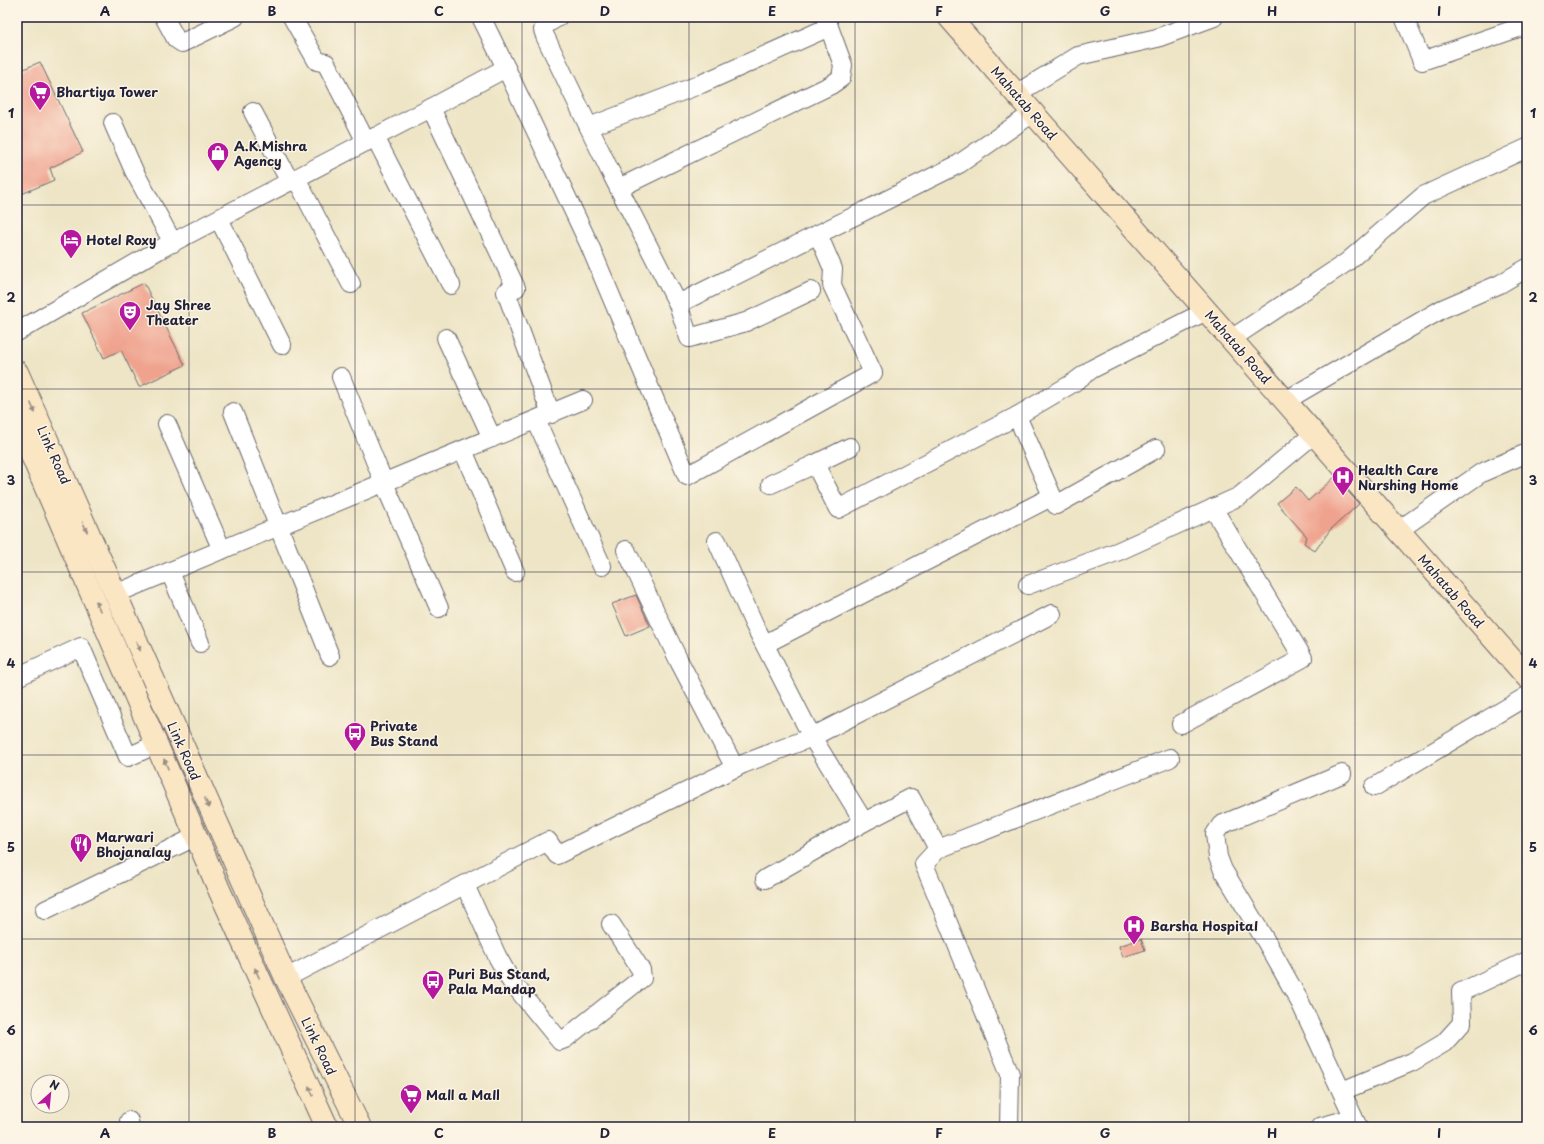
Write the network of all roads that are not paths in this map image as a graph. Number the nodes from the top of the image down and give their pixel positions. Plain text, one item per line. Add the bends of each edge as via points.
1 (164, 17) edge
2 (235, 17) edge
3 (292, 17) edge
4 (481, 17) edge
5 (558, 17) edge
6 (949, 17) edge
7 (1214, 17) edge
8 (1404, 17) edge
9 (827, 22) edge
10 (1520, 23) edge
11 (506, 68) junction
12 (1016, 94) junction
13 (431, 108) junction
14 (253, 112) dead end
15 (1033, 113) junction
16 (113, 123) dead end
17 (589, 127) junction
18 (370, 139) junction
19 (1527, 148) edge
20 (293, 180) junction
21 (619, 188) junction
22 (219, 219) junction
23 (818, 234) junction
24 (173, 243) junction
25 (1527, 268) edge
26 (351, 284) dead end
27 (451, 285) dead end
28 (811, 292) dead end
29 (678, 304) junction
30 (1206, 311) junction
31 (17, 332) edge
32 (446, 338) dead end
33 (1230, 339) junction
34 (282, 345) dead end
35 (17, 372) edge
36 (341, 377) dead end
37 (583, 400) dead end
38 (1285, 401) junction
39 (233, 412) dead end
40 (1016, 416) junction
41 (543, 417) junction
42 (17, 421) edge
43 (167, 424) dead end
44 (1314, 434) junction
45 (492, 438) junction
46 (850, 447) dead end
47 (1156, 449) dead end
48 (463, 450) junction
49 (1527, 453) edge
50 (815, 464) junction
51 (384, 483) junction
52 (771, 484) dead end
53 (1051, 496) junction
54 (1212, 508) junction
55 (279, 527) junction
56 (1399, 530) junction
57 (717, 541) dead end
58 (222, 550) junction
59 (626, 550) dead end
60 (602, 566) dead end
61 (170, 572) junction
62 (515, 572) dead end
63 (1028, 585) dead end
64 (115, 594) junction
65 (439, 608) dead end
66 (1052, 614) dead end
67 (200, 643) dead end
68 (764, 644) junction
69 (330, 656) dead end
70 (17, 676) edge
71 (1527, 677) edge
72 (1527, 696) edge
73 (1181, 724) dead end
74 (812, 737) junction
75 (157, 744) junction
76 (1170, 758) dead end
77 (735, 768) junction
78 (1342, 774) dead end
79 (1374, 787) dead end
80 (864, 822) junction
81 (197, 836) junction
82 (938, 849) junction
83 (765, 879) dead end
84 (465, 885) junction
85 (45, 910) dead end
86 (611, 924) dead end
87 (1527, 961) edge
88 (286, 978) junction
89 (1342, 1091) junction
90 (1355, 1122) edge
91 (327, 1127) edge
92 (360, 1127) edge
93 (1009, 1127) edge
94 (1320, 1127) edge

1 - 2 street via 176,39 182,43
3 - 18 street via 317,61 326,63
4 - 11 street
5 - 17 street via 545,25 543,30
6 - 12 main road, Mahatab Road
7 - 12 street via 1156,38 1078,56
8 - 10 street via 1422,61
9 - 17 street via 701,84
9 - 21 street via 843,65 841,78
11 - 13 street
11 - 23 street via 589,244 687,476 873,373 832,285 833,269
12 - 15 main road, Mahatab Road
13 - 18 street
13 - 41 street via 516,288 506,292
14 - 20 street
15 - 23 street via 959,164
15 - 30 main road, Mahatab Road
16 - 24 street via 134,171
17 - 21 street
18 - 20 street
18 - 27 street
19 - 33 street via 1423,196 1346,262
20 - 22 street
20 - 26 street
21 - 29 street
22 - 24 street
22 - 34 street
23 - 29 street
24 - 31 street
25 - 38 street via 1500,284 1442,309
28 - 29 street via 746,322 689,338
30 - 33 main road, Mahatab Road
30 - 40 street via 1092,369
32 - 45 street
33 - 38 main road, Mahatab Road
35 -> 64 main road, Link Road
36 - 51 street
37 - 41 street
38 - 44 main road, Mahatab Road
39 - 55 street
40 - 50 street via 838,509
40 - 53 street
41 - 45 street
41 - 60 street
75 -> 42 main road, Link Road
43 - 58 street
44 - 54 street via 1240,496
44 - 56 main road, Mahatab Road
45 - 48 street
46 - 50 street
47 - 53 street via 1056,505
48 - 51 street
48 - 62 street
49 - 56 street via 1481,473
50 - 52 street
51 - 55 street
51 - 65 street
53 - 68 street
54 - 63 street via 1119,551
54 - 73 street via 1303,658
55 - 58 street
55 - 69 street
56 - 71 main road, Mahatab Road
57 - 68 street
58 - 61 street
59 - 77 street via 679,661
61 - 64 street
61 - 67 street
64 -> 88 main road, Link Road
66 - 74 street
68 - 74 street
70 - 75 street via 81,647 128,757
72 - 79 street
74 - 77 street
74 - 80 street
81 -> 75 main road, Link Road
76 - 82 street
77 - 84 street via 557,855 548,841
78 - 89 street via 1221,825 1216,834 1218,857 1223,870 1296,996
80 - 82 street via 910,798
80 - 83 street
81 - 85 street
91 -> 81 main road, Link Road
82 - 93 street via 924,864 1010,1074
84 - 86 street via 511,981 560,1041 642,978 641,970
84 - 88 street
87 - 89 street via 1461,992 1462,1023 1444,1043 1412,1062
88 - 92 main road, Link Road
89 - 90 street
90 - 94 street

